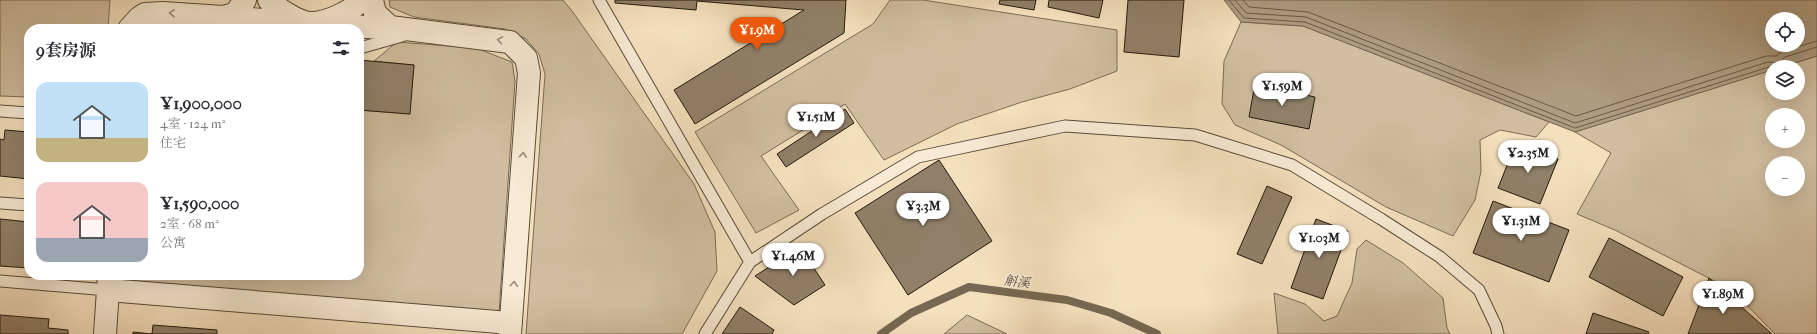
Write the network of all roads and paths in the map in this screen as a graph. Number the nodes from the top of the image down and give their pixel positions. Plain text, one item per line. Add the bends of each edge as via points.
1 (269, 0) edge
2 (599, 0) edge
3 (370, 10) edge
4 (241, 16) edge
5 (308, 23) junction
6 (134, 24) edge
7 (420, 31) junction
8 (364, 43) edge
9 (364, 47) edge
10 (0, 111) edge
11 (24, 113) edge
12 (0, 203) edge
13 (24, 205) edge
14 (750, 262) junction
15 (0, 282) edge
16 (108, 282) edge
17 (511, 329) edge
18 (105, 334) edge
19 (705, 334) edge
20 (1498, 334) edge

1 - 5 street via 277,8
2 - 14 lane
3 - 5 street via 357,5 339,16
3 - 7 street via 390,27
3 - 8 lane via 370,36
4 - 5 street
4 -> 6 street via 145,14
7 - 9 lane
17 -> 7 street via 529,73 526,58 510,42
10 - 11 lane
12 - 13 lane
14 - 19 lane
14 - 20 lane via 822,214 918,157 1065,126 1195,134 1292,165 1440,257 1479,290
15 - 16 lane
16 - 17 street
16 - 18 street

